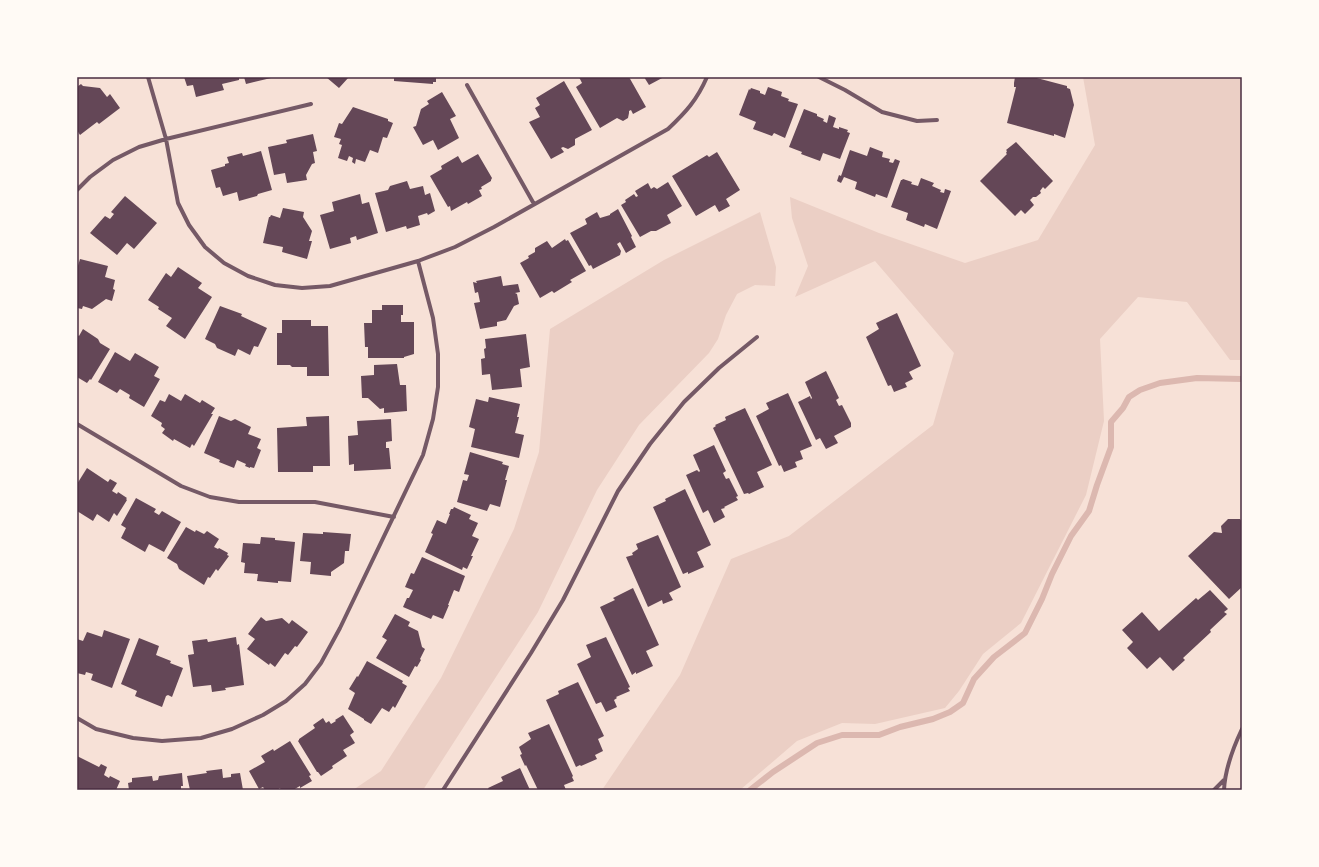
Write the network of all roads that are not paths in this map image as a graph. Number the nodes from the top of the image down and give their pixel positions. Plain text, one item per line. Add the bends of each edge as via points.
1 (148, 77) edge
2 (707, 77) edge
3 (819, 77) edge
4 (467, 85) dead end
5 (311, 104) dead end
6 (936, 120) dead end
7 (166, 139) junction
8 (77, 190) edge
9 (534, 204) junction
10 (418, 261) junction
11 (757, 337) dead end
12 (77, 424) edge
13 (394, 517) junction
14 (77, 718) edge
15 (1242, 729) edge
16 (1224, 780) junction
17 (443, 790) edge
18 (1214, 790) edge
19 (1224, 790) edge

1 - 7 street
2 - 9 street via 698,96 668,129
3 - 6 street via 882,112 917,122
4 - 9 street
5 - 7 street
7 - 8 street via 139,147 113,160
7 - 10 street via 178,202 189,226 205,247 224,263 248,276 275,285 302,288 330,286
9 - 10 street via 454,247
10 - 13 street via 433,318 438,354 438,387 433,419 423,455
11 - 17 street via 719,368 684,402 650,444 618,491 563,600
12 - 13 street via 181,486 210,497 239,502 315,502
13 - 14 street via 321,663 304,684 263,715 232,729 201,738 162,741 133,738 96,729
15 - 16 street
16 - 18 street
16 - 19 street

